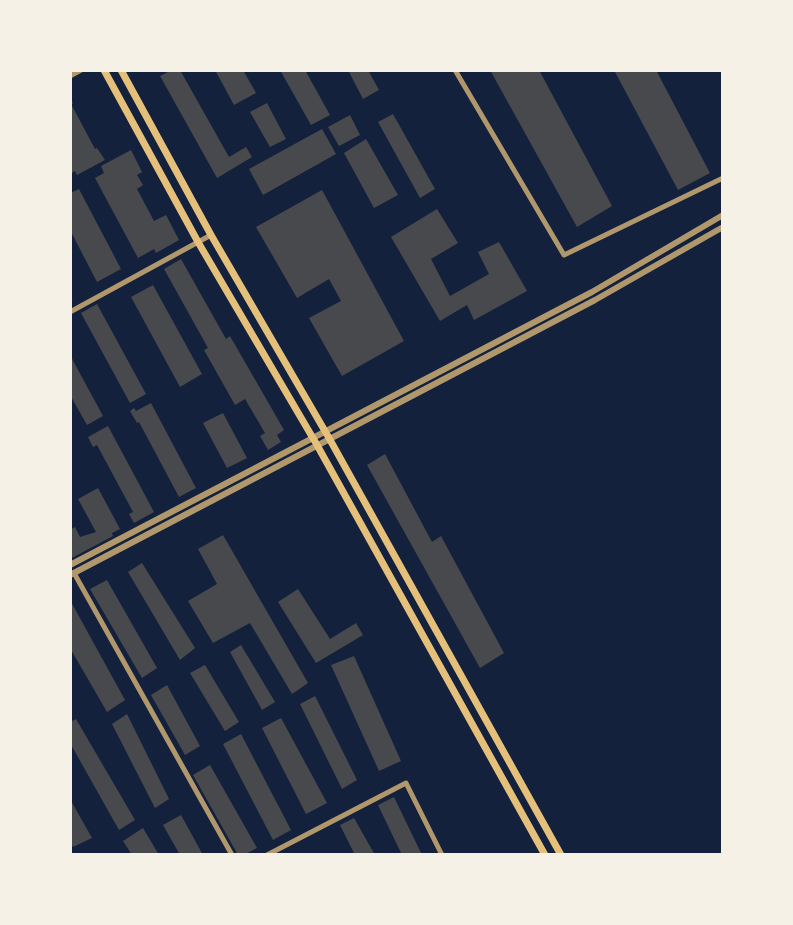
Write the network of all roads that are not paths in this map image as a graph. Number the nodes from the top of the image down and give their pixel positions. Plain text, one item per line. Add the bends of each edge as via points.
1 (81, 70) edge
2 (104, 70) edge
3 (121, 70) edge
4 (455, 70) edge
5 (70, 76) edge
6 (723, 178) edge
7 (723, 215) edge
8 (723, 227) edge
9 (211, 236) junction
10 (198, 242) junction
11 (70, 312) edge
12 (327, 435) junction
13 (315, 442) junction
14 (70, 565) edge
15 (72, 574) edge
16 (232, 855) edge
17 (267, 855) edge
18 (442, 855) edge
19 (545, 855) edge
20 (561, 855) edge

1 - 5 street
2 - 10 main road
3 - 9 main road
4 - 6 street via 564,255
7 - 12 street via 592,292
8 - 12 street via 595,300
9 - 10 street
9 - 12 main road
10 - 11 street
10 - 13 main road
12 - 13 street
12 - 20 main road
13 - 14 street
13 - 15 street
13 - 19 main road
15 - 16 street
17 - 18 street via 406,783

